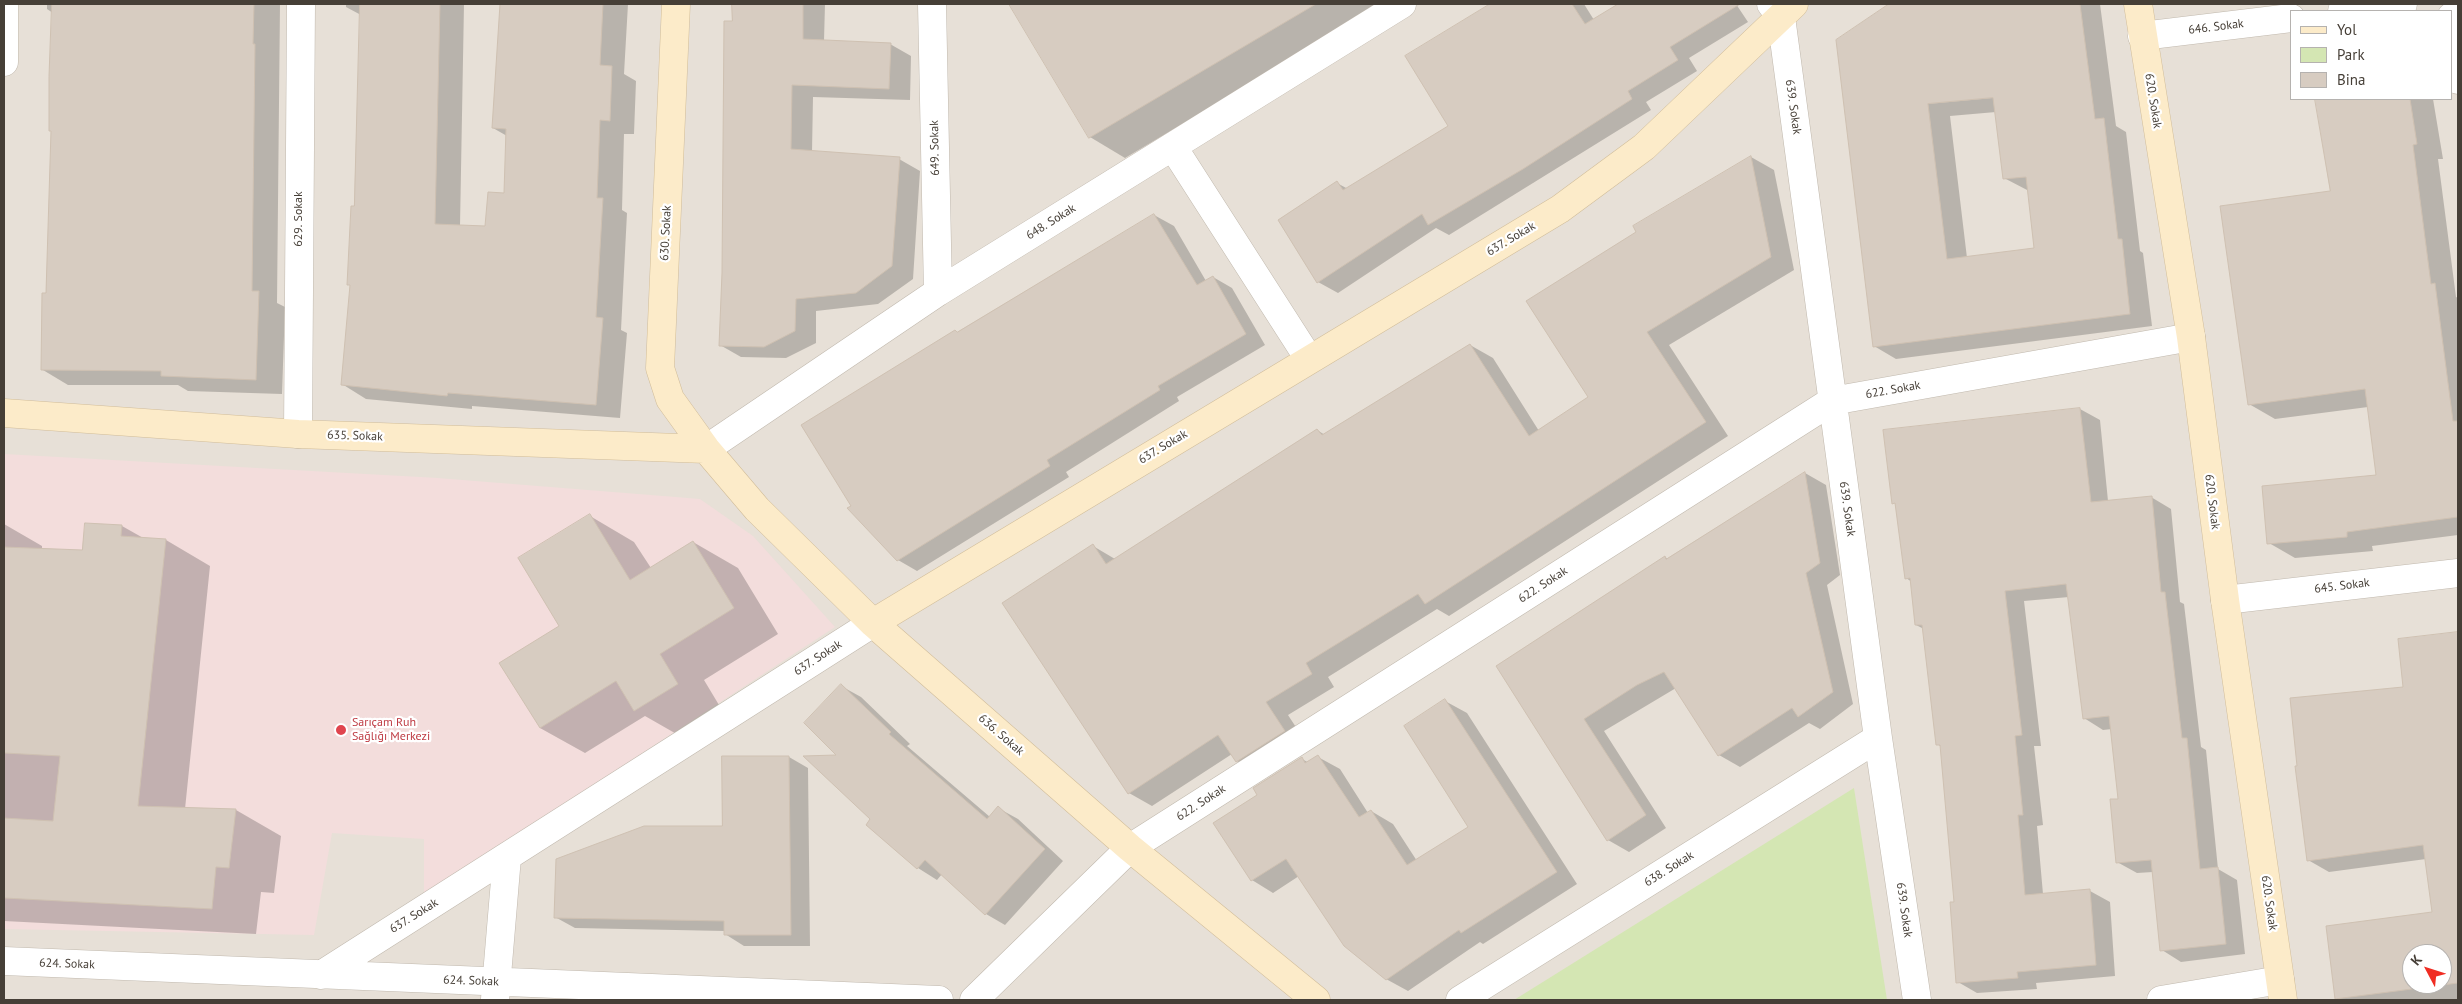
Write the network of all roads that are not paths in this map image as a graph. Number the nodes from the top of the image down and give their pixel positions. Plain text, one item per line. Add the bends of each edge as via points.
1 (4, 4) edge
2 (301, 4) edge
3 (676, 4) edge
4 (932, 4) edge
5 (1402, 4) edge
6 (2138, 4) edge
7 (2403, 4) edge
8 (1782, 8) edge
9 (2351, 10) edge
10 (2290, 18) edge
11 (2452, 26) edge
12 (2142, 36) junction
13 (4, 62) edge
14 (2458, 80) edge
15 (1173, 147) junction
16 (938, 292) junction
17 (2191, 337) junction
18 (1309, 359) junction
19 (1832, 401) junction
20 (4, 413) edge
21 (298, 434) junction
22 (706, 449) junction
23 (2458, 573) edge
24 (2225, 600) junction
25 (873, 622) junction
26 (1878, 738) junction
27 (1130, 848) junction
28 (507, 857) junction
29 (4, 962) edge
30 (321, 974) junction
31 (2281, 990) edge
32 (496, 991) edge
33 (939, 1000) edge
34 (974, 1000) edge
35 (1316, 1000) edge
36 (1460, 1000) edge
37 (1917, 1000) edge
38 (2161, 1000) edge

1 - 13 street
2 - 21 street, 629. Sokak
3 - 22 street, 630. Sokak via 660,368 670,399
4 - 16 street, 649. Sokak
5 - 15 street, 648. Sokak
6 - 12 street, 620. Sokak
7 - 9 street
8 - 18 street, 637. Sokak via 1644,146 1560,209
8 - 19 street, 639. Sokak
10 - 12 street, 646. Sokak
11 - 14 street
12 - 17 street, 620. Sokak
15 - 16 street, 648. Sokak
15 - 18 street
16 - 22 street, 648. Sokak
17 - 19 street, 622. Sokak
17 - 24 street, 620. Sokak
18 - 25 street, 637. Sokak
19 - 26 street, 639. Sokak
19 - 27 street, 622. Sokak
20 - 21 street, 635. Sokak
21 - 22 street, 635. Sokak
22 - 25 street, 636. Sokak via 757,509
23 - 24 street, 645. Sokak
24 - 31 street, 620. Sokak
25 - 27 street, 636. Sokak
25 - 28 street, 637. Sokak
26 - 36 street, 638. Sokak
26 - 37 street, 639. Sokak
27 - 34 street, 622. Sokak
27 - 35 street, 636. Sokak
28 - 30 street, 637. Sokak
28 - 32 street
29 - 30 street, 624. Sokak
30 - 32 street, 624. Sokak
31 - 38 street
32 - 33 street, 624. Sokak

